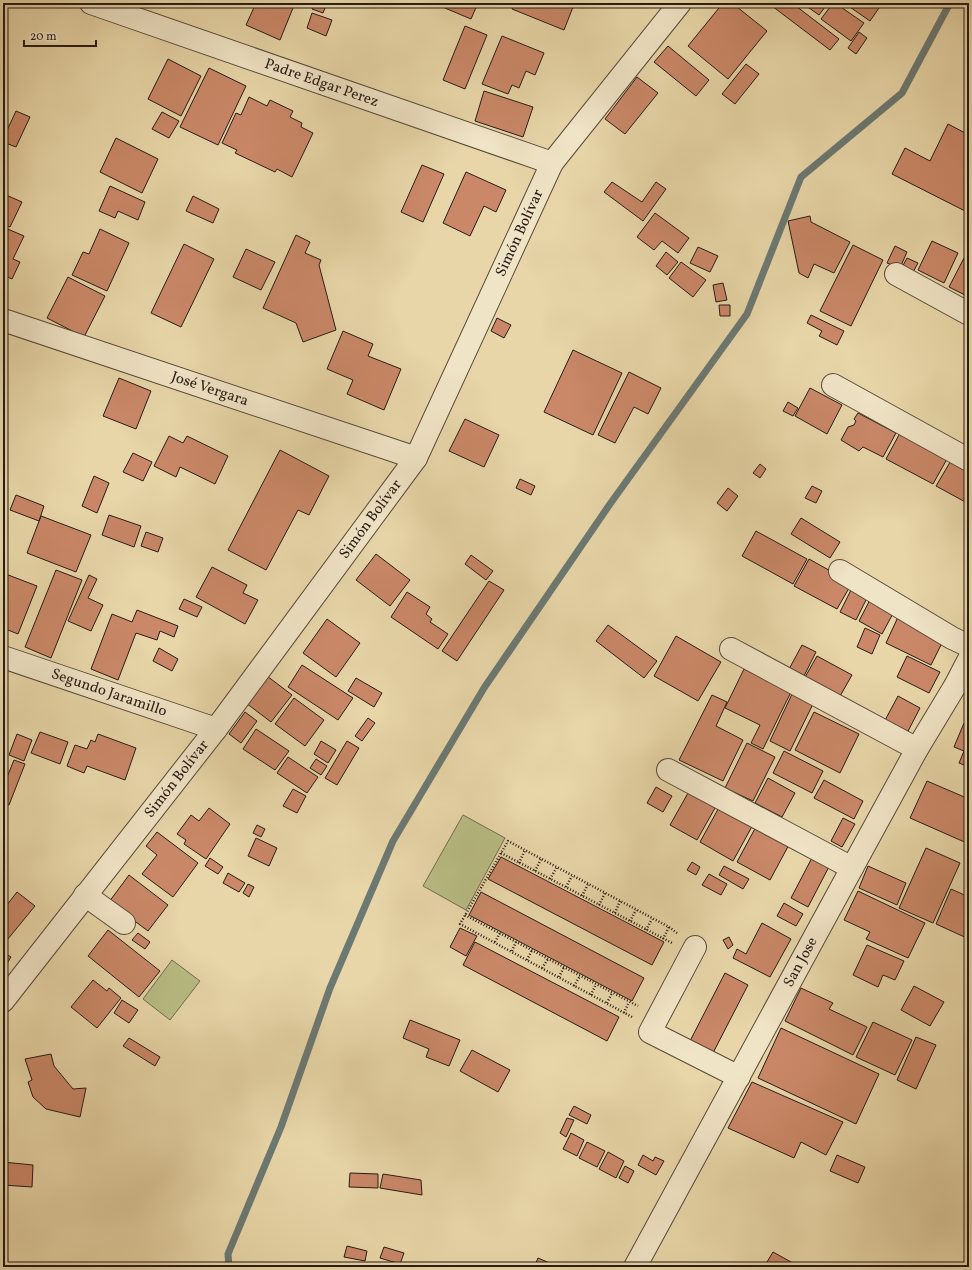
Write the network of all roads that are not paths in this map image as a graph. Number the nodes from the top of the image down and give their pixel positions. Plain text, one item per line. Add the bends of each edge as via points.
1 (91, 3) edge
2 (680, 3) edge
3 (552, 164) junction
4 (896, 274) dead end
5 (969, 314) edge
6 (3, 320) edge
7 (833, 385) dead end
8 (416, 458) junction
9 (969, 460) edge
10 (840, 571) dead end
11 (969, 646) edge
12 (731, 649) dead end
13 (3, 657) edge
14 (969, 659) edge
15 (962, 690) edge
16 (216, 729) junction
17 (917, 749) junction
18 (668, 770) dead end
19 (852, 868) junction
20 (85, 895) junction
21 (124, 923) dead end
22 (693, 950) road end
23 (3, 1002) edge
24 (739, 1077) junction
25 (635, 1267) edge

1 - 3 street, Padre Edgar Perez
2 - 3 street, Simón Bolívar
3 - 8 street, Simón Bolívar
4 - 5 street
6 - 8 street, José Vergara
7 - 9 street
8 - 16 street, Simón Bolívar
10 - 11 street
12 - 17 street
13 - 16 street, Segundo Jaramillo
14 - 15 street, San Jose
15 - 17 street, San Jose
16 - 20 street, Simón Bolívar
17 - 19 street, San Jose
18 - 19 street
19 - 24 street, San Jose
20 - 21 street
20 - 23 street, Simón Bolívar
22 - 24 street via 650,1032
24 - 25 street, San Jose

